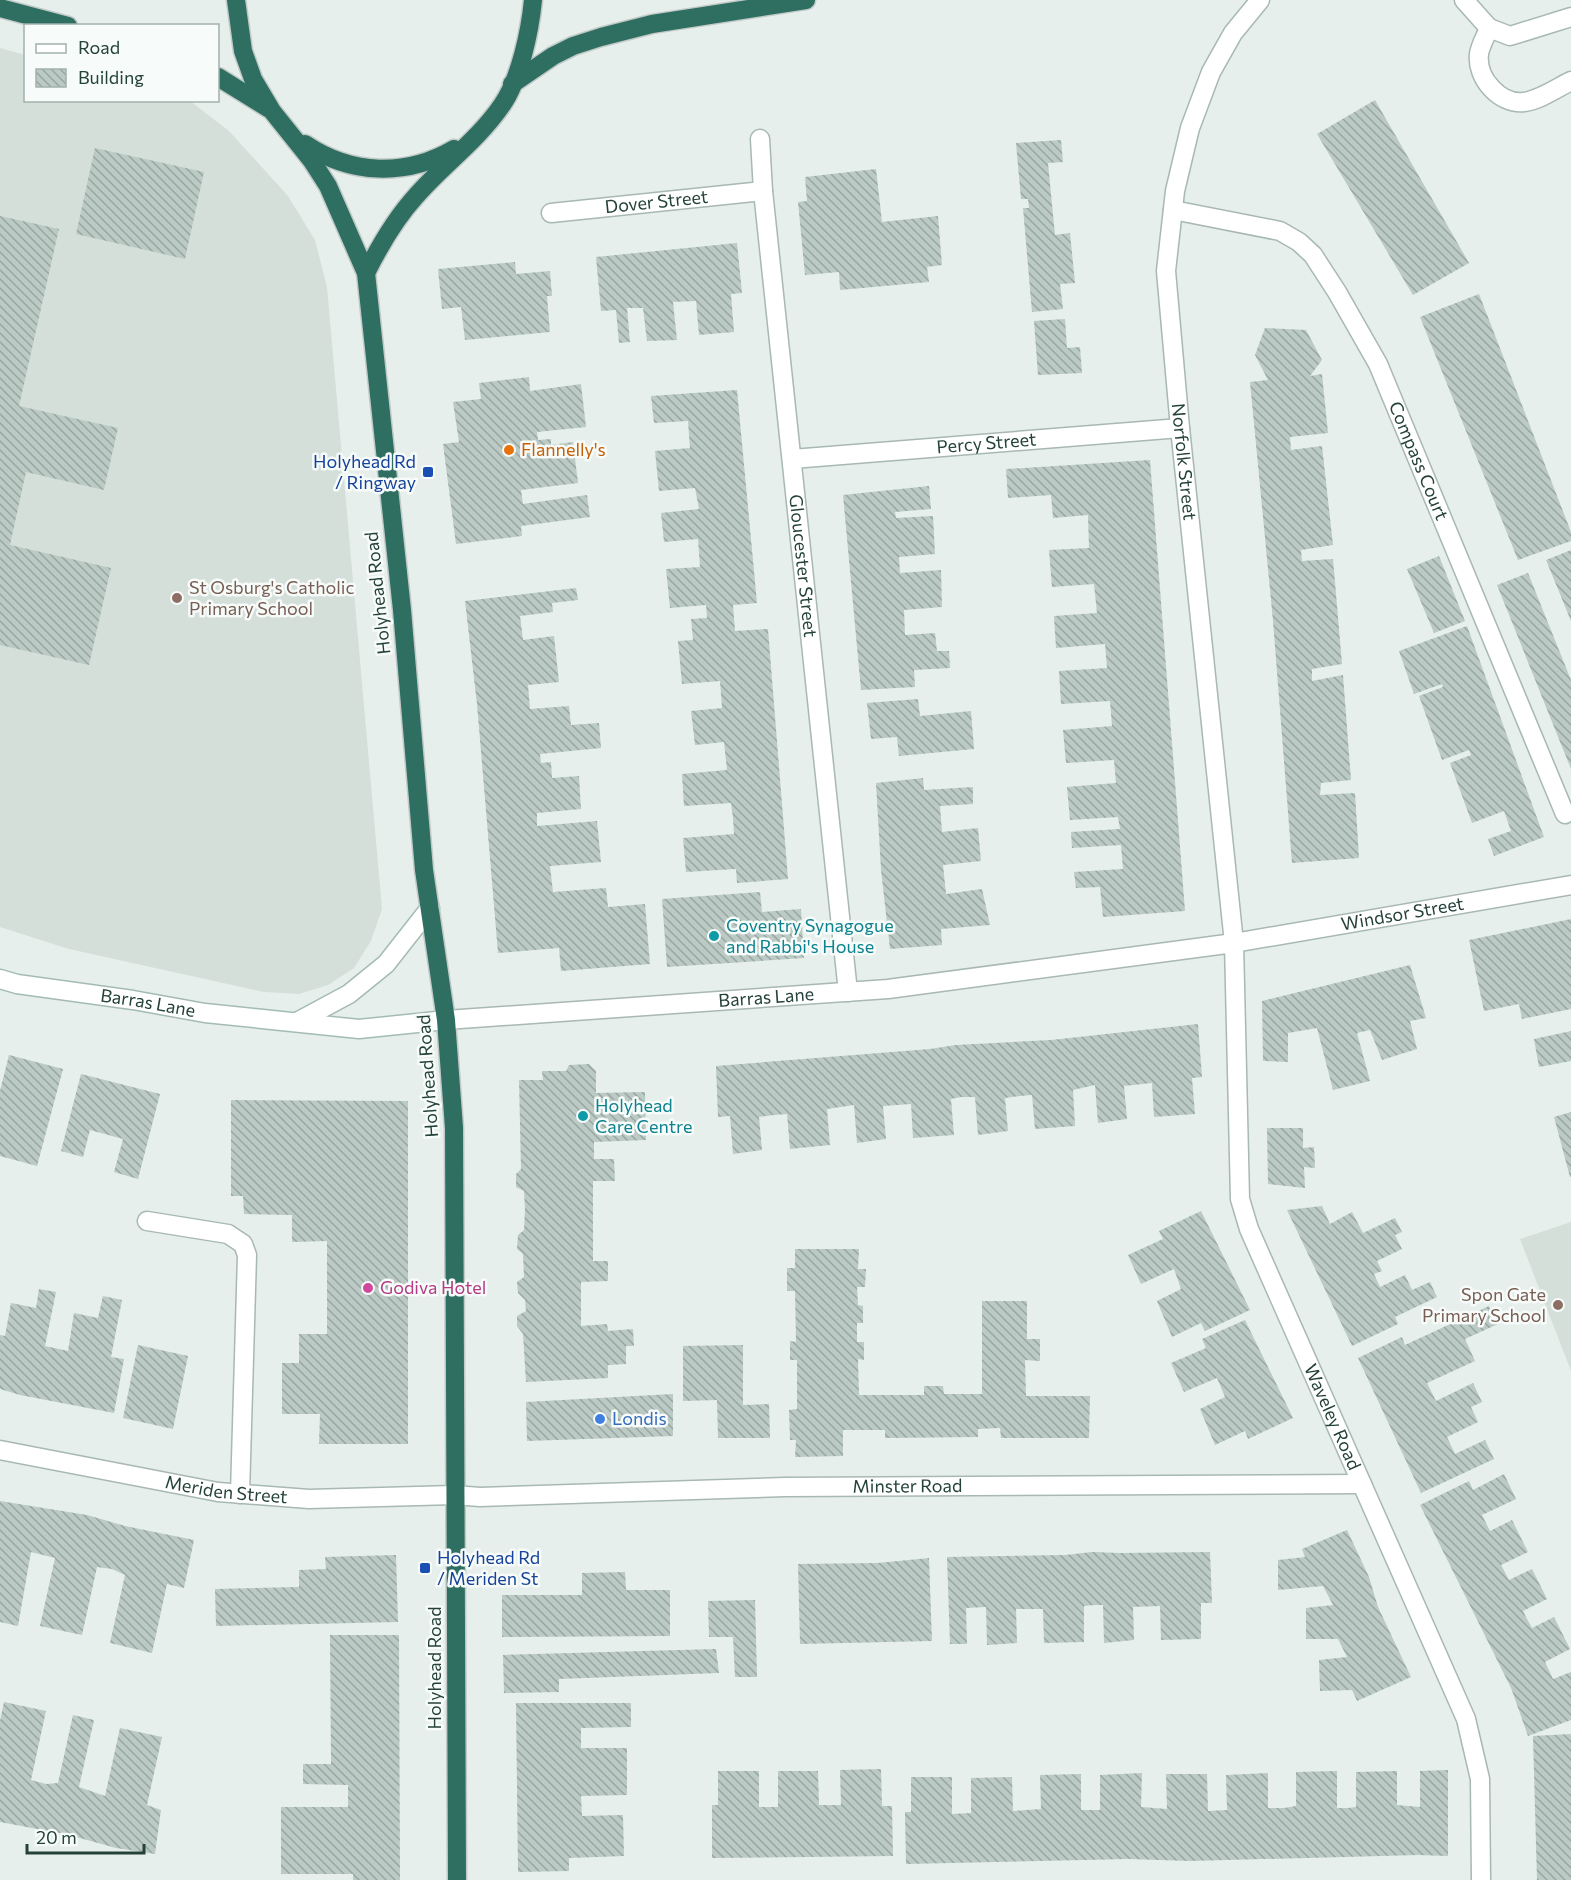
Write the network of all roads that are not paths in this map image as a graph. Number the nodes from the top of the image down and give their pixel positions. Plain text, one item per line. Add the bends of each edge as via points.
1 (236, 0) edge
2 (533, 0) edge
3 (806, 0) edge
4 (1260, 0) edge
5 (1464, 0) edge
6 (0, 8) edge
7 (1571, 17) edge
8 (60, 24) edge
9 (1489, 28) junction
10 (219, 78) edge
11 (1571, 81) edge
12 (512, 84) junction
13 (272, 111) junction
14 (293, 136) junction
15 (760, 139) dead end
16 (472, 140) junction
17 (764, 192) junction
18 (1173, 210) junction
19 (551, 213) dead end
20 (366, 273) junction
21 (1180, 428) junction
22 (792, 459) junction
23 (1565, 814) dead end
24 (1571, 885) edge
25 (429, 908) junction
26 (1234, 943) junction
27 (0, 979) edge
28 (848, 992) junction
29 (446, 1020) junction
30 (297, 1022) junction
31 (147, 1221) dead end
32 (0, 1450) edge
33 (1362, 1484) junction
34 (240, 1494) junction
35 (454, 1495) junction
36 (457, 1880) edge
37 (1481, 1880) edge

1 - 13 highway via 243,51 253,79
2 - 12 highway
3 - 12 highway via 652,24 601,37 553,56
4 - 18 street, Norfolk Street via 1233,33 1211,72 1190,128
5 - 9 street
6 - 8 highway
7 - 9 street via 1509,36
9 - 11 street via 1479,54 1481,75 1497,93 1525,102
10 - 13 highway
12 - 16 highway via 502,105
13 - 14 highway
14 - 16 highway via 323,156 350,166 383,168 441,157
14 - 20 highway, Holyhead Road via 328,186
15 - 17 street, Gloucester Street
16 - 20 highway via 398,217
17 - 19 street, Dover Street
17 - 22 street, Gloucester Street
18 - 21 street, Norfolk Street via 1166,271
18 - 23 street, Compass Court via 1280,231 1313,255 1331,282 1378,364
20 - 25 highway, Holyhead Road
21 - 22 street, Percy Street
21 - 26 street, Norfolk Street
22 - 28 street, Gloucester Street
24 - 26 street, Windsor Street
25 - 29 highway, Holyhead Road
25 - 30 street via 386,963 349,994
26 - 28 street, Barras Lane
26 - 33 street, Waveley Road via 1240,1198 1249,1229
27 - 30 street, Barras Lane via 205,1013
28 - 29 street, Barras Lane
29 - 30 street, Barras Lane via 359,1029
29 - 35 highway, Holyhead Road via 454,1128
31 - 34 street via 228,1234 243,1244 247,1255
32 - 34 street, Meriden Street
33 - 35 street, Minster Road via 797,1486
33 - 37 street, Waveley Road via 1466,1719 1480,1779
34 - 35 street, Meriden Street via 309,1499
35 - 36 highway, Holyhead Road

